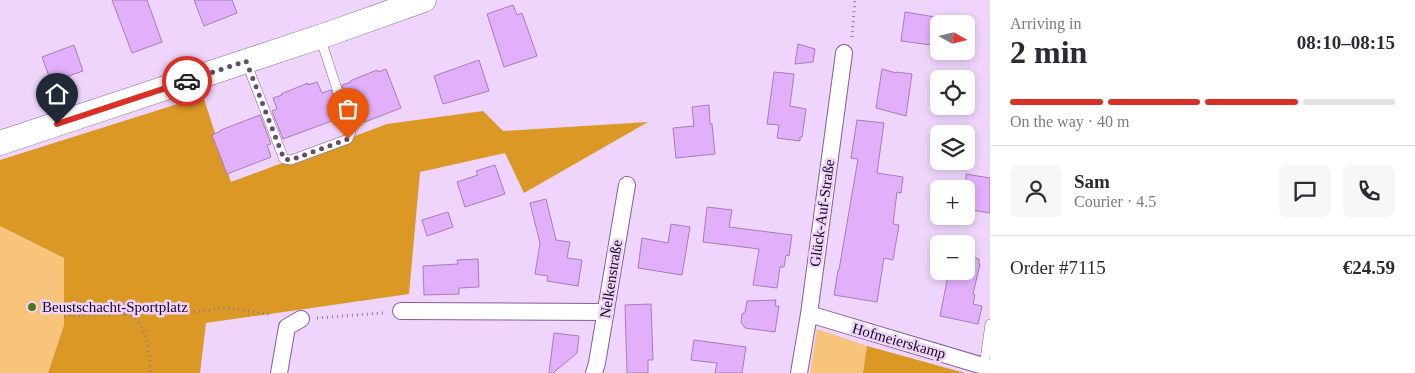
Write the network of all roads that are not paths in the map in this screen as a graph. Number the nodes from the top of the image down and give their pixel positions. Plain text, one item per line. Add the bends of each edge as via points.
1 (424, 0) edge
2 (320, 37) junction
3 (844, 53) road end
4 (246, 61) junction
5 (0, 143) edge
6 (627, 185) dead end
7 (401, 312) road end
8 (606, 312) junction
9 (809, 314) junction
10 (294, 323) road end
11 (990, 324) edge
12 (987, 367) edge
13 (279, 373) edge
14 (594, 373) edge
15 (799, 373) edge

1 - 2 street
2 - 4 street
2 - 4 lane via 352,132 348,139 291,160 284,159
3 - 9 street, Glück-Auf-Straße
4 - 5 street
6 - 8 street, Nelkenstraße
7 - 8 street
8 - 14 street, Nelkenstraße
9 - 12 street, Hofmeierskamp
9 - 15 street, Glück-Auf-Straße
10 - 13 street
11 - 12 lane

